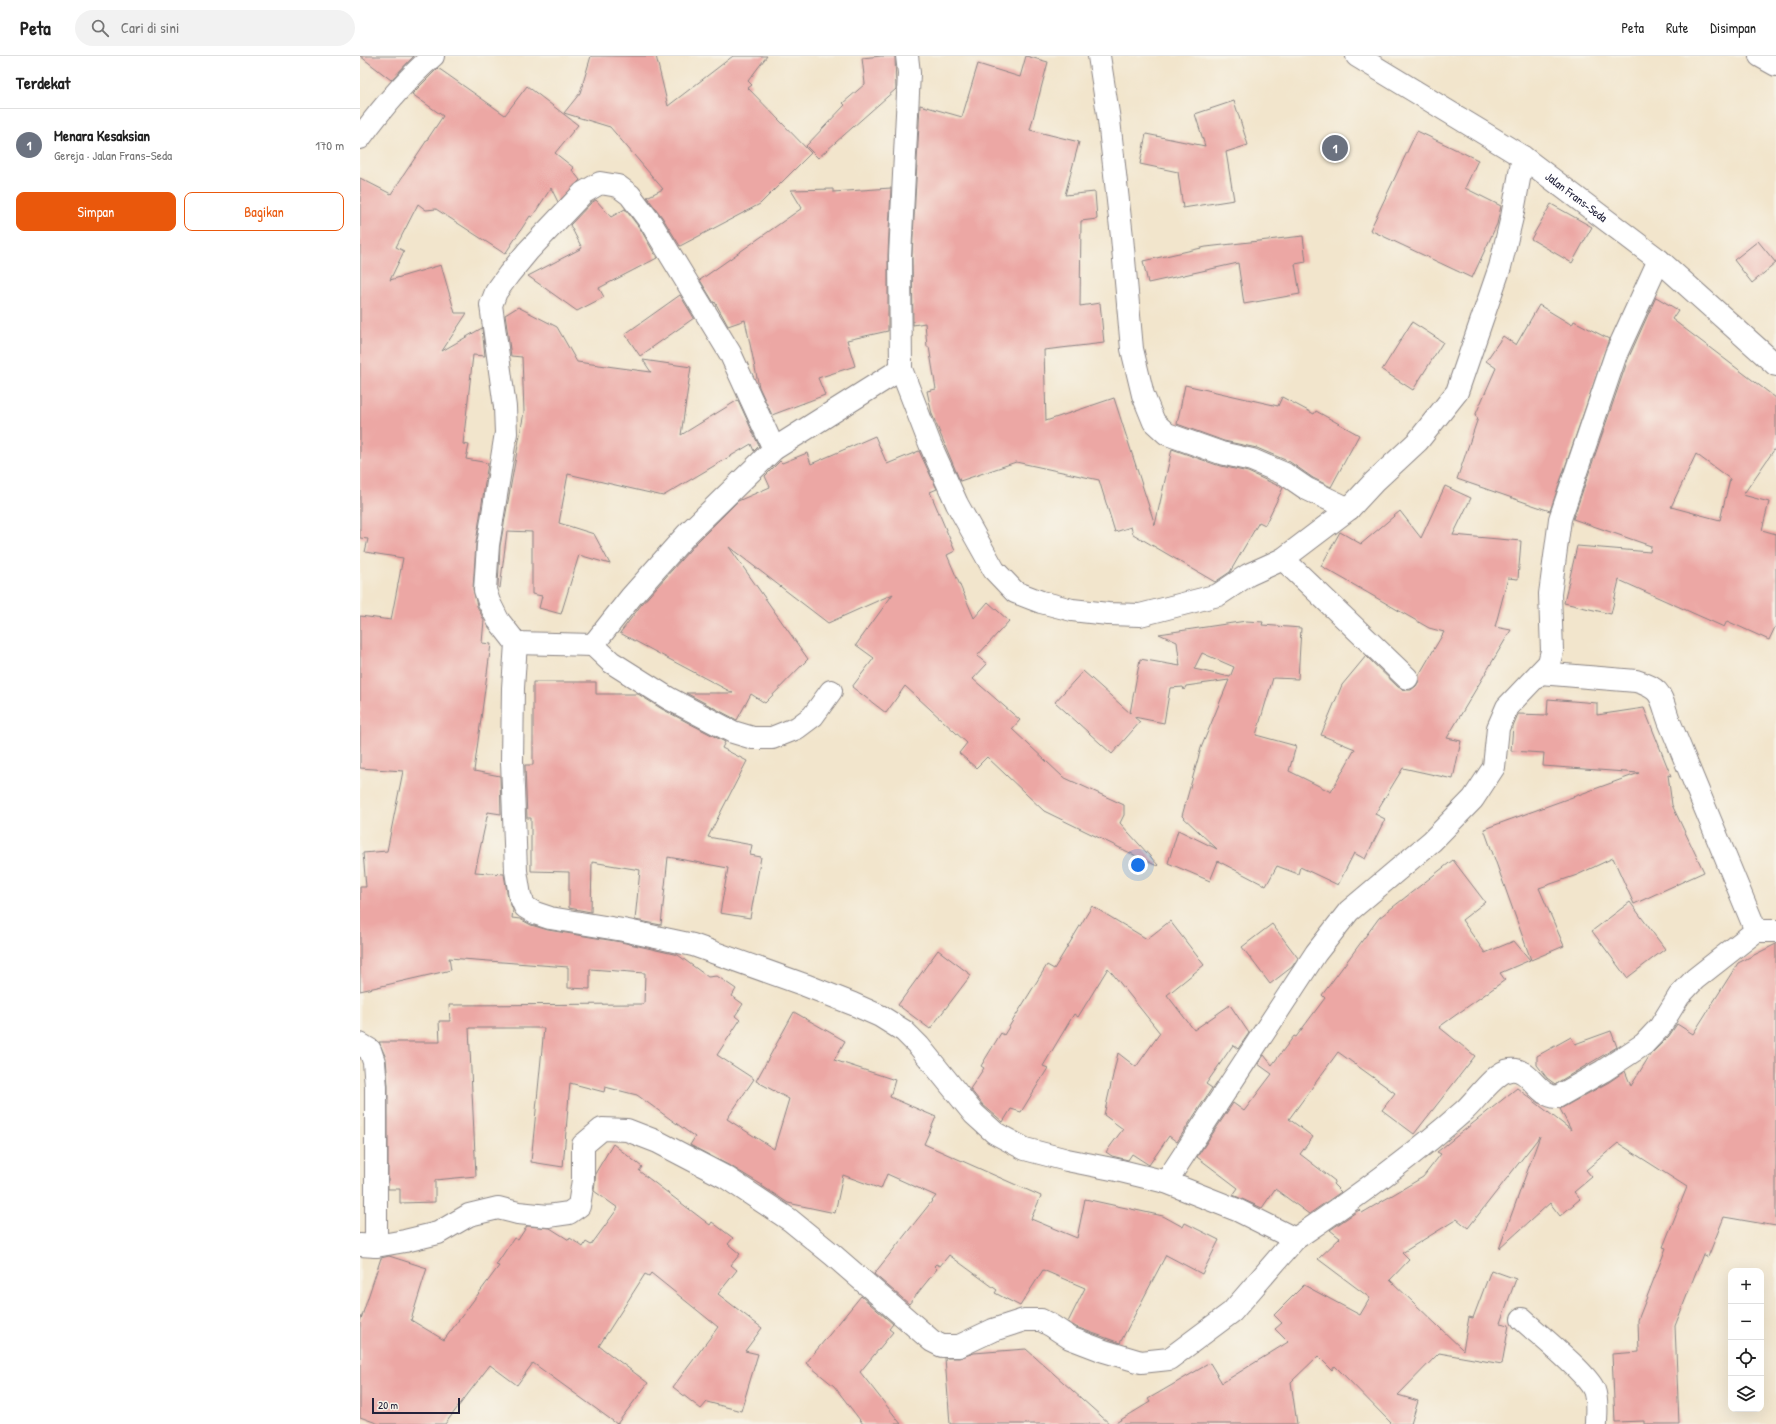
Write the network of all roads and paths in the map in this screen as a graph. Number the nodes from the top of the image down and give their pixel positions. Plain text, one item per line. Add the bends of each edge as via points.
1 (433, 56) edge
2 (907, 56) edge
3 (1099, 56) edge
4 (1356, 56) edge
5 (1760, 56) edge
6 (1776, 65) edge
7 (360, 138) edge
8 (1523, 157) junction
9 (1659, 260) junction
10 (1776, 364) edge
11 (901, 370) junction
12 (774, 449) junction
13 (1349, 509) junction
14 (1283, 559) junction
15 (516, 643) junction
16 (593, 645) junction
17 (1540, 673) junction
18 (1408, 678) dead end
19 (831, 690) dead end
20 (1766, 931) edge
21 (360, 1044) edge
22 (1166, 1182) junction
23 (1296, 1239) junction
24 (368, 1246) edge
25 (1522, 1319) dead end
26 (1596, 1424) edge

1 - 7 street via 414,72
2 - 11 street via 909,72 900,256
3 - 13 street via 1109,120 1132,349 1143,395 1154,422 1167,434 1221,453 1252,460 1285,474 1307,489
4 - 8 street, Jalan Frans-Seda
5 - 6 street
8 - 9 street, Jalan Frans-Seda
8 - 13 street via 1500,267 1456,392 1418,441
9 - 10 street, Jalan Frans-Seda
9 - 17 street via 1616,354 1560,519 1550,594 1552,651 1549,664
11 - 12 street
11 - 14 street via 957,504 994,570 1015,592 1072,610 1140,615 1218,595 1248,575
12 - 15 street via 730,353 630,195 618,186 600,183 582,193 509,274 496,292 491,305 505,407 506,433 488,545 485,590 498,620
12 - 16 street via 687,534 631,597
13 - 14 street
14 - 18 street
15 - 16 street
15 - 22 street via 512,769 516,870 520,896 525,907 550,918 693,944 853,1004 880,1016 904,1031 974,1114 996,1133 1025,1149
16 - 19 street via 611,662 668,698 733,732 753,738 772,738 797,728 813,716
17 - 20 street via 1636,681 1658,691 1669,721
17 - 22 street via 1507,707 1498,728 1494,767 1472,799 1432,841 1349,911 1316,953
20 - 23 street via 1695,979 1679,996 1660,1027 1644,1044 1603,1071 1557,1097 1549,1097 1520,1072 1510,1070 1499,1074 1465,1109 1365,1191
21 - 24 street via 370,1050 374,1062 376,1087
22 - 23 street via 1237,1210
23 - 24 street via 1232,1312 1169,1359 1141,1362 1070,1338 1041,1320 1024,1320 959,1346 942,1346 932,1341 790,1220 726,1178 658,1142 627,1130 602,1129 583,1145 583,1180 579,1206 569,1213 548,1216 498,1208 469,1215 438,1233 405,1242
25 - 26 street via 1584,1377 1594,1390

